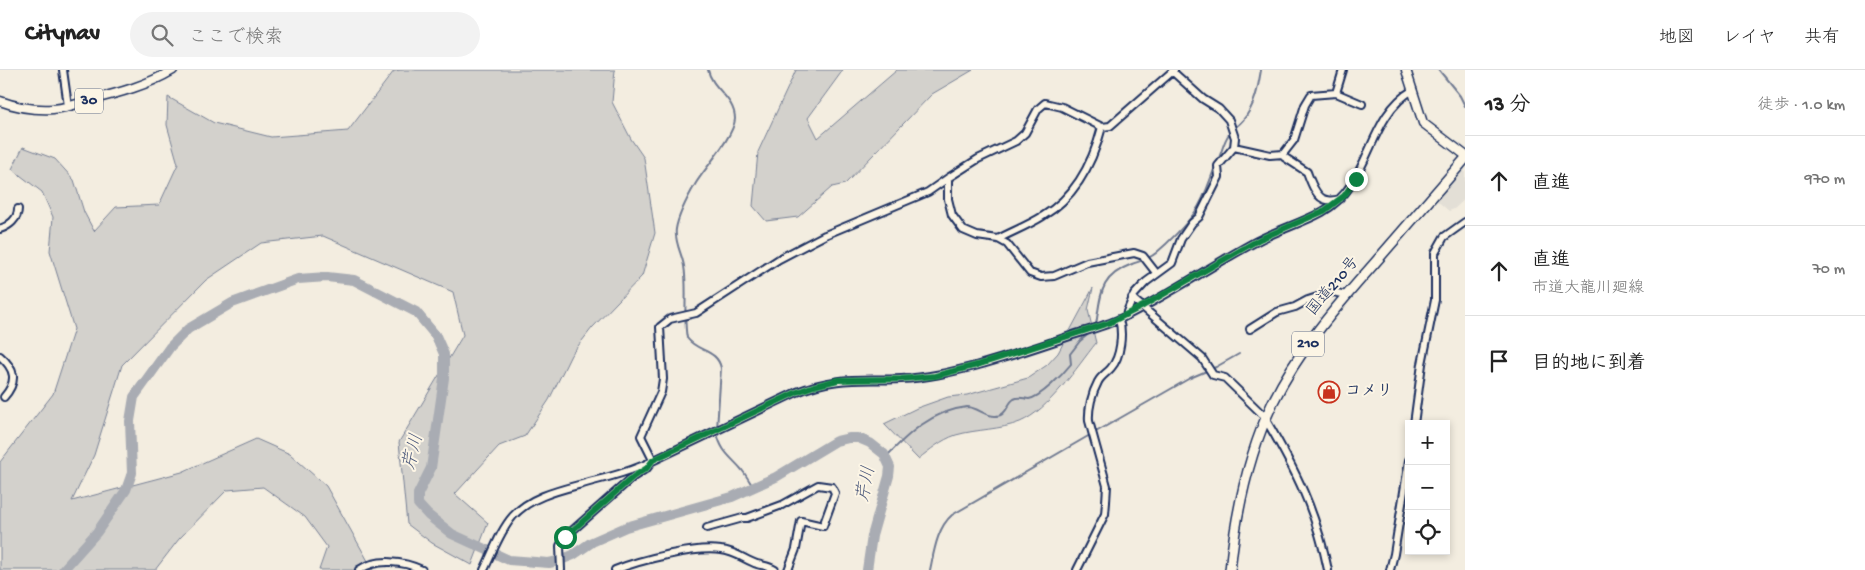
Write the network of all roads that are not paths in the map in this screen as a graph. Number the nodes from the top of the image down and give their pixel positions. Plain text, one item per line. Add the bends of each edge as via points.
1 (63, 70) edge
2 (173, 70) edge
3 (1173, 70) edge
4 (1343, 70) edge
5 (1406, 70) edge
6 (1413, 90) junction
7 (1336, 93) junction
8 (0, 101) edge
9 (1362, 104) dead end
10 (68, 106) junction
11 (1102, 127) junction
12 (1234, 147) junction
13 (1283, 154) junction
14 (1465, 155) edge
15 (1465, 160) edge
16 (948, 178) junction
17 (1340, 200) junction
18 (18, 209) dead end
19 (1465, 222) edge
20 (0, 229) edge
21 (998, 239) junction
22 (1158, 274) junction
23 (1346, 296) junction
24 (1132, 298) junction
25 (1143, 306) junction
26 (1128, 314) junction
27 (1116, 321) junction
28 (1250, 330) dead end
29 (0, 356) edge
30 (4, 397) dead end
31 (1266, 418) junction
32 (1415, 420) edge
33 (653, 460) junction
34 (1408, 465) edge
35 (707, 528) dead end
36 (359, 570) edge
37 (422, 570) edge
38 (484, 570) edge
39 (561, 570) edge
40 (615, 570) edge
41 (775, 570) edge
42 (788, 570) edge
43 (1077, 570) edge
44 (1230, 570) edge
45 (1328, 570) edge
46 (1390, 570) edge

1 - 10 street
2 - 10 main road, 30 via 118,93
3 - 11 street via 1110,126
3 - 12 street via 1228,120 1235,138
4 - 7 street
5 - 6 main road
6 - 14 main road via 1423,123
6 - 17 street via 1402,98 1383,122 1356,179
7 - 9 street
7 - 13 street via 1312,95 1304,106 1294,140
8 - 10 main road, 30 via 29,108
11 - 16 street via 1062,107 1045,103 1016,141
11 - 21 street via 1087,168 1063,202 1044,216
12 - 13 street via 1270,155
12 - 22 street via 1218,166 1219,177 1199,217 1182,239 1172,263
13 - 17 street via 1307,172 1322,198
15 - 23 highway, 国道210号 / 210
16 - 21 street via 952,215 963,230
16 - 33 street via 928,192 824,235 779,259 711,305 696,313 670,319 660,327 662,392 641,436
17 - 25 street via 1311,218 1260,239
18 - 20 street via 15,219
19 - 32 street via 1444,237 1437,247 1434,260 1435,300
21 - 22 street via 1030,273 1041,277 1054,276 1102,258 1134,253 1143,256
22 - 24 street
23 - 28 street via 1333,292 1322,294 1277,312
23 - 31 highway, 国道210号 / 210 via 1295,363
24 - 25 street
24 - 26 street
25 - 26 street
25 - 31 street via 1205,361 1213,374 1225,378
26 - 27 street
27 - 33 street via 935,376 855,379 807,388
27 - 43 street via 1121,328 1115,362 1097,384 1089,412 1106,486 1104,514
29 - 30 street via 8,363 14,376
31 - 44 highway, 国道210号 / 210 via 1241,495
31 - 45 street via 1310,504
33 - 38 street via 622,473 545,495 527,504 509,522
33 - 39 street via 565,537 560,546
34 - 46 street
35 - 42 street via 782,505 818,485 832,487 835,493 823,526 801,521
36 - 37 street via 381,563 403,563
40 - 41 street via 653,558 709,549 741,555

